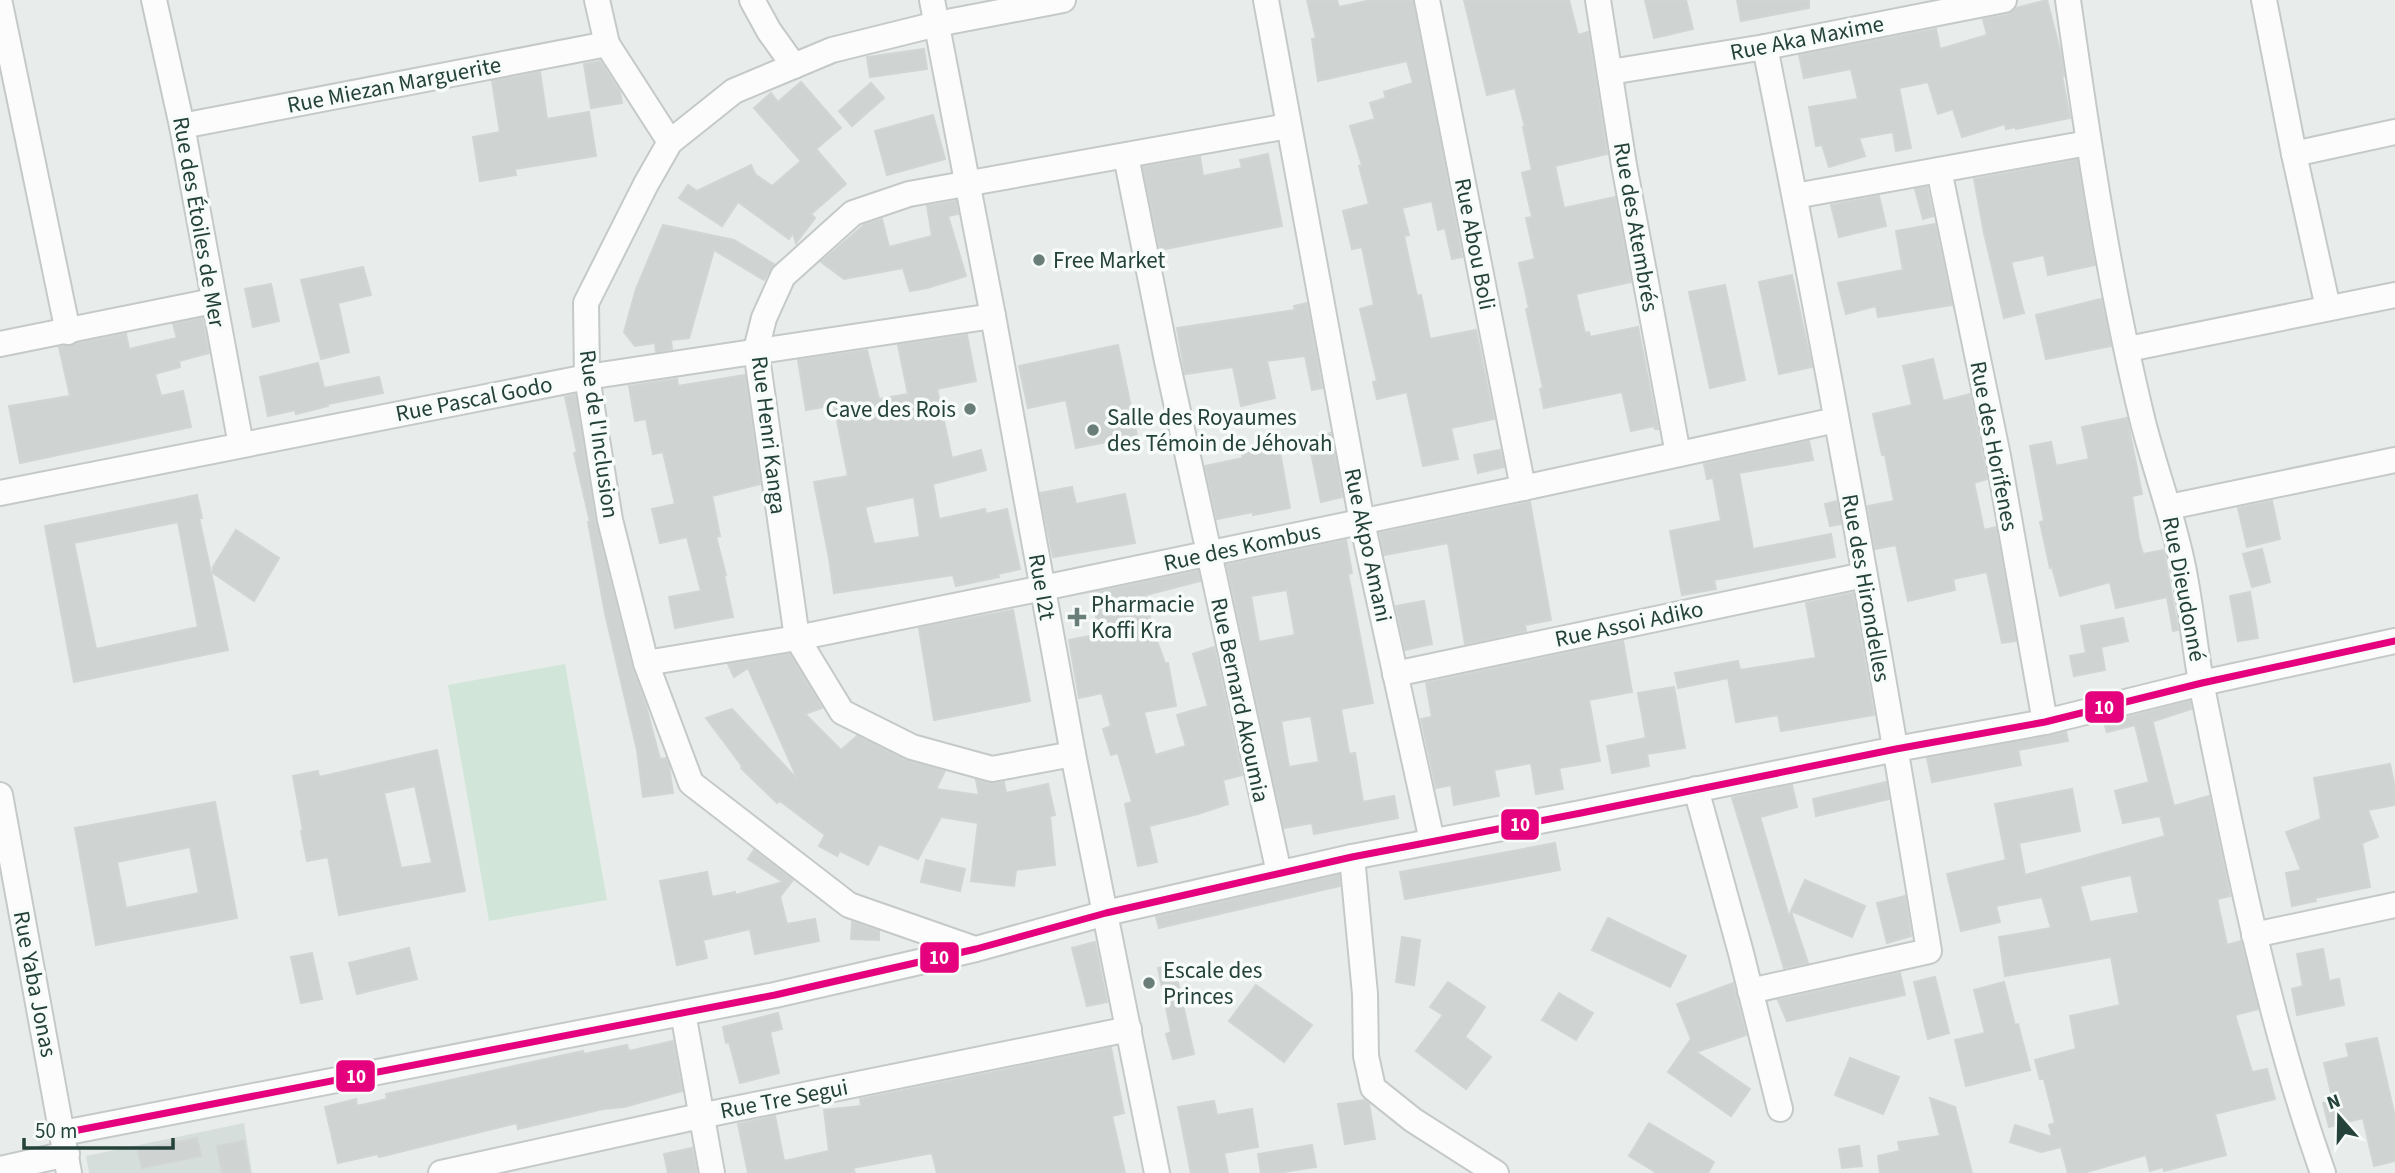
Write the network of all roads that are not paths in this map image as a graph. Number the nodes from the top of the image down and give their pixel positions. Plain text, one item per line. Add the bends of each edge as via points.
1 (154, 0) edge
2 (597, 0) edge
3 (752, 0) edge
4 (1063, 0) edge
5 (1266, 0) edge
6 (1427, 0) edge
7 (1598, 0) edge
8 (2004, 0) edge
9 (2068, 0) edge
10 (2264, 0) edge
11 (0, 4) edge
12 (934, 12) edge
13 (607, 44) junction
14 (1765, 47) junction
15 (794, 66) junction
16 (1610, 72) junction
17 (182, 126) junction
18 (1288, 126) junction
19 (2395, 132) edge
20 (670, 142) junction
21 (2088, 143) junction
22 (2294, 154) junction
23 (1126, 156) junction
24 (1939, 170) junction
25 (968, 185) junction
26 (1795, 195) junction
27 (2395, 295) edge
28 (213, 301) junction
29 (2328, 308) junction
30 (993, 316) junction
31 (68, 332) junction
32 (0, 344) edge
33 (2128, 349) junction
34 (756, 350) junction
35 (587, 377) junction
36 (1836, 420) junction
37 (241, 445) junction
38 (1678, 454) junction
39 (2395, 460) edge
40 (1523, 488) junction
41 (0, 493) edge
42 (2169, 507) junction
43 (1362, 522) junction
44 (1208, 554) junction
45 (1864, 575) junction
46 (1042, 589) junction
47 (797, 638) junction
48 (2395, 641) edge
49 (646, 663) junction
50 (1395, 674) junction
51 (2202, 683) junction
52 (2045, 722) junction
53 (1896, 749) junction
54 (1073, 754) junction
55 (1696, 789) junction
56 (0, 795) edge
57 (1432, 841) junction
58 (1352, 857) junction
59 (1279, 873) junction
60 (2395, 905) edge
61 (1106, 913) junction
62 (2254, 935) junction
63 (976, 949) junction
64 (1750, 991) junction
65 (683, 1013) junction
66 (1129, 1029) junction
67 (1780, 1109) dead end
68 (701, 1116) junction
69 (66, 1153) edge
70 (0, 1169) edge
71 (441, 1173) edge
72 (712, 1173) edge
73 (1157, 1173) edge
74 (1496, 1173) edge
75 (2323, 1173) edge

1 - 17 street, Rue des Étoiles de Mer
2 - 13 street
3 - 15 street
4 - 12 street, Rue de l'Inclusion
5 - 18 street, Rue Akpo Amani
6 - 40 street, Rue Abou Boli
7 - 16 street, Rue des Atembrés
8 - 14 street, Rue Aka Maxime
9 - 21 street, Rue Dieudonné
10 - 22 street
11 - 31 street
12 - 15 street, Rue de l'Inclusion
12 - 25 street, Rue I2t
13 - 17 street, Rue Miezan Marguerite
13 - 20 street
14 - 16 street, Rue Aka Maxime
14 - 26 street, Rue des Hirondelles
15 - 20 street, Rue de l'Inclusion via 734,91
16 - 38 street, Rue des Atembrés
17 - 28 street, Rue des Étoiles de Mer
18 - 23 street, Rue Henri Kanga
18 - 43 street, Rue Akpo Amani
19 - 22 street
20 - 35 street, Rue de l'Inclusion via 586,303
21 - 24 street
21 - 33 street, Rue Dieudonné
22 - 29 street
23 - 25 street, Rue Henri Kanga
23 - 44 street, Rue Bernard Akoumia
24 - 26 street
24 - 52 street, Rue des Horifenes
25 - 30 street, Rue I2t
25 - 34 street, Rue Henri Kanga via 909,194 853,214 783,276
26 - 36 street, Rue des Hirondelles
27 - 29 street
28 - 31 street
28 - 37 street, Rue des Étoiles de Mer
29 - 33 street
30 - 34 street, Rue Pascal Godo
30 - 46 street, Rue I2t
31 - 32 street
33 - 42 street, Rue Dieudonné via 2143,423
34 - 35 street, Rue Pascal Godo
34 - 47 street, Rue Henri Kanga
35 - 37 street, Rue Pascal Godo
35 - 49 street, Rue de l'Inclusion via 610,520
36 - 38 street, Rue des Kombus
36 - 45 street, Rue des Hirondelles
37 - 41 street, Rue Pascal Godo
38 - 40 street, Rue des Kombus
39 - 42 street
40 - 43 street, Rue des Kombus
42 - 51 street, Rue Dieudonné
43 - 44 street, Rue des Kombus
43 - 50 street, Rue Akpo Amani
44 - 46 street, Rue des Kombus
44 - 59 street, Rue Bernard Akoumia
45 - 50 street, Rue Assoi Adiko
45 - 53 street, Rue des Hirondelles
46 - 47 street, Rue des Kombus
46 - 54 street, Rue I2t
47 - 49 street, Rue des Kombus
47 - 54 street, Rue Henri Kanga via 842,712 912,747 992,769
48 - 51 street
49 - 63 street, Rue de l'Inclusion via 691,783 849,905
50 - 57 street, Rue Akpo Amani
51 - 52 street
51 - 62 street, Rue Dieudonné
52 - 53 street
53 - 55 street
53 - 64 street, Rue des Hirondelles via 1929,951
54 - 61 street, Rue I2t
55 - 57 street
55 - 64 street
56 - 69 street, Rue Yaba Jonas
57 - 58 street
58 - 59 street
58 - 74 street via 1366,1056 1373,1088 1413,1120
59 - 61 street
60 - 62 street
61 - 63 street
61 - 66 street, Rue I2t
62 - 75 street, Rue Dieudonné via 2302,1114
63 - 65 street
64 - 67 street
65 - 68 street
65 - 69 street
66 - 68 street, Rue Tre Segui
66 - 73 street, Rue I2t
68 - 71 street, Rue Tre Segui
68 - 72 street
69 - 70 street

